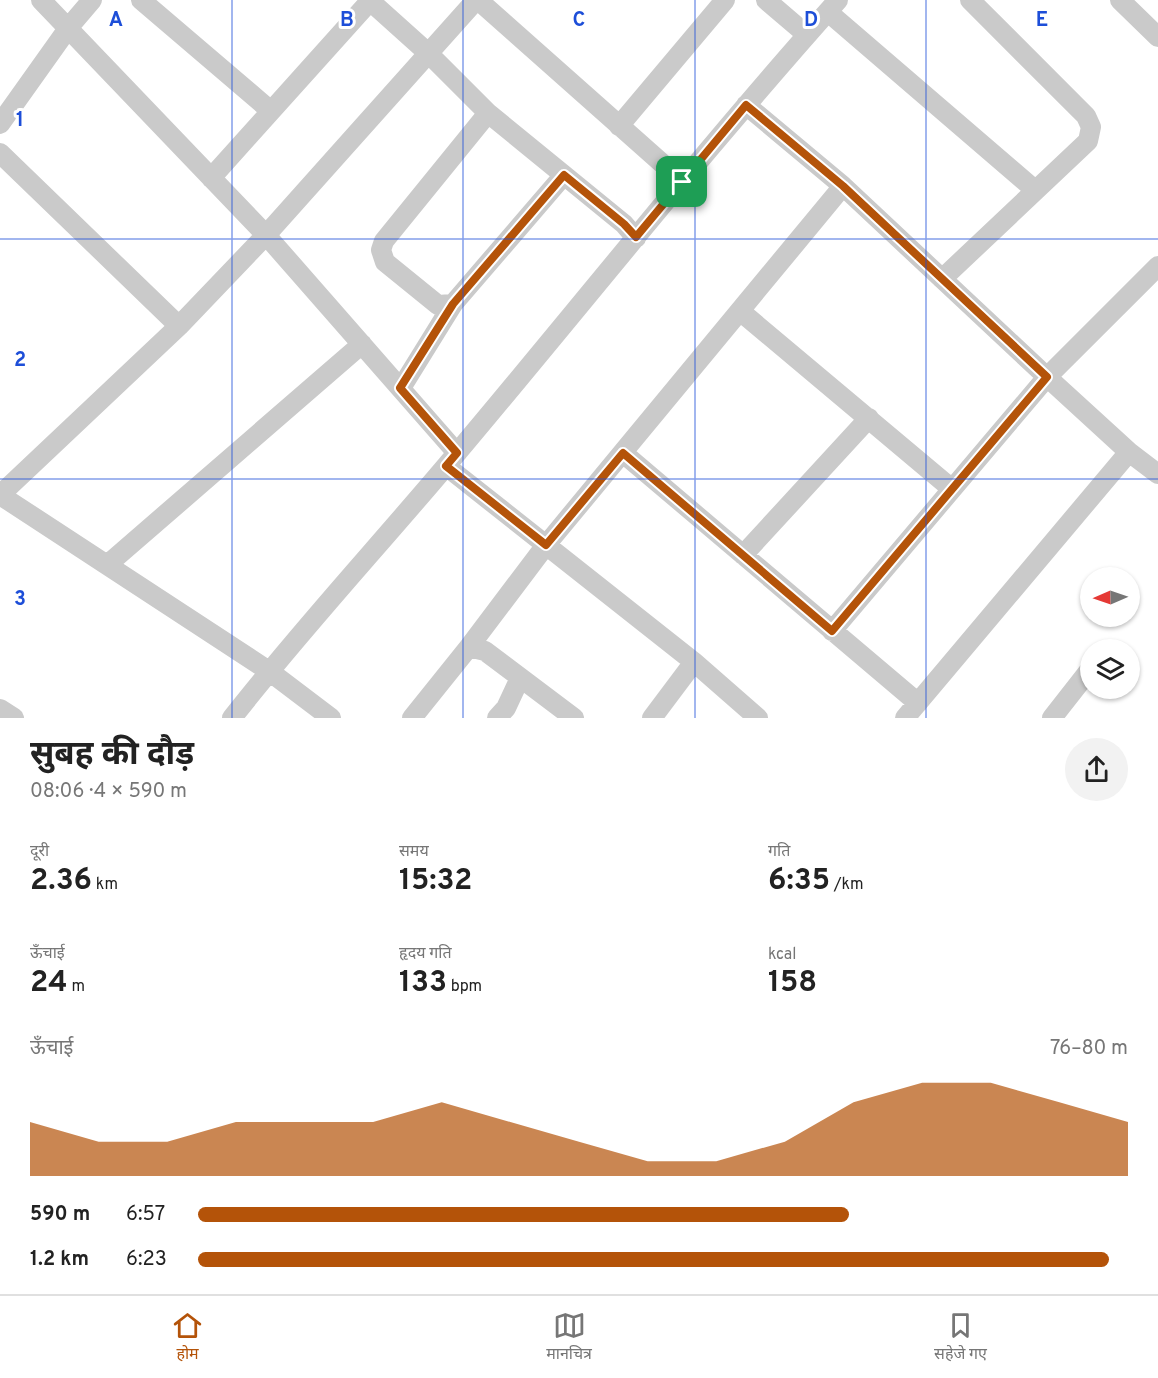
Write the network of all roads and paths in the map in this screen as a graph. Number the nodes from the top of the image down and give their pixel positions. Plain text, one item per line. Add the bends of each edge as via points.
1 (41, 0) edge
2 (92, 0) edge
3 (141, 0) edge
4 (369, 0) edge
5 (477, 0) edge
6 (725, 0) edge
7 (766, 0) edge
8 (970, 0) edge
9 (1120, 0) edge
10 (833, 6) edge
11 (69, 27) junction
12 (807, 35) junction
13 (1158, 37) edge
14 (428, 53) junction
15 (746, 105) junction
16 (271, 111) junction
17 (488, 113) junction
18 (0, 124) edge
19 (620, 126) junction
20 (0, 153) edge
21 (564, 175) junction
22 (210, 178) junction
23 (682, 182) junction
24 (843, 186) junction
25 (1035, 190) junction
26 (266, 235) junction
27 (636, 237) junction
28 (1158, 266) edge
29 (942, 279) junction
30 (453, 304) junction
31 (740, 311) junction
32 (179, 326) junction
33 (362, 344) junction
34 (1047, 377) junction
35 (400, 388) junction
36 (869, 418) junction
37 (1129, 452) junction
38 (623, 453) junction
39 (452, 459) junction
40 (1156, 469) edge
41 (952, 489) junction
42 (546, 545) junction
43 (743, 555) junction
44 (107, 565) junction
45 (832, 631) junction
46 (469, 647) junction
47 (694, 662) junction
48 (269, 671) junction
49 (520, 678) junction
50 (1080, 682) edge
51 (0, 709) edge
52 (911, 711) edge
53 (14, 718) edge
54 (232, 718) edge
55 (332, 718) edge
56 (412, 718) edge
57 (497, 718) edge
58 (574, 718) edge
59 (652, 718) edge
60 (758, 718) edge
61 (1052, 718) edge

1 - 11 street
2 - 11 street
3 - 16 street
4 - 14 street
4 - 16 street
5 - 14 street
5 - 19 street
6 - 19 street
7 - 12 street
8 - 25 street via 1086,116 1091,127 1088,141
9 - 13 street
10 - 12 street
10 - 25 street
11 - 18 street
11 - 22 street
12 - 15 street
14 - 17 street
14 - 26 street
15 - 23 street
15 - 24 street
16 - 22 street
17 - 21 street
17 - 30 street via 384,241 381,250 385,262 438,305
19 - 23 street
20 - 32 street
21 - 27 street
21 - 30 street
22 - 26 street
23 - 27 street
24 - 29 street
24 - 31 street
25 - 29 street
26 - 32 street
26 - 33 street
27 - 39 street
28 - 34 street
29 - 34 street
30 - 35 street
31 - 36 street
31 - 38 street
32 - 44 street via 0,495
33 - 35 street
33 - 44 street
34 - 37 street
34 - 41 street
35 - 39 street
36 - 41 street
36 - 43 street
37 - 40 street
37 - 52 street
38 - 42 street
38 - 43 street
39 - 42 street
39 - 48 street
41 - 45 street
42 - 46 street
42 - 47 street
43 - 45 street
44 - 48 street
45 - 52 street
46 - 49 street via 485,651
46 - 56 street
47 - 59 street
47 - 60 street
48 - 54 street
48 - 55 street
49 - 57 street
49 - 58 street
50 - 61 street
51 - 53 street

